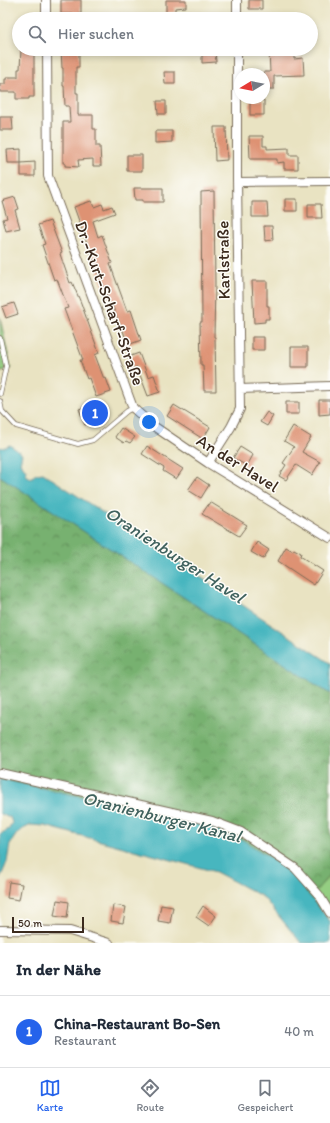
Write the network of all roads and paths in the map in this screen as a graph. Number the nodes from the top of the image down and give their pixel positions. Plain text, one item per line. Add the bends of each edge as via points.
1 (46, 0) edge
2 (237, 0) edge
3 (46, 12) edge
4 (237, 12) edge
5 (46, 56) edge
6 (237, 56) edge
7 (330, 181) edge
8 (237, 182) junction
9 (0, 338) edge
10 (330, 386) edge
11 (240, 389) junction
12 (0, 394) edge
13 (0, 401) edge
14 (133, 408) junction
15 (208, 463) junction
16 (330, 538) edge
17 (0, 773) edge
18 (330, 912) edge
19 (0, 930) edge
20 (109, 943) edge

1 - 3 street
2 - 4 street
5 - 14 street, Dr.-Kurt-Scharf-Straße via 48,176
6 - 8 street, Karlstraße
7 - 8 street
8 - 11 street, Karlstraße
9 - 12 lane via 6,366
10 - 11 street
11 - 15 street, Karlstraße via 240,409
13 - 14 lane, Dr.-Kurt-Scharf-Straße via 2,411 16,426 78,444 93,440
14 - 15 street, An der Havel via 152,425
15 - 16 street, An der Havel
17 - 18 street via 212,821 241,832 295,868
19 - 20 street via 70,931

